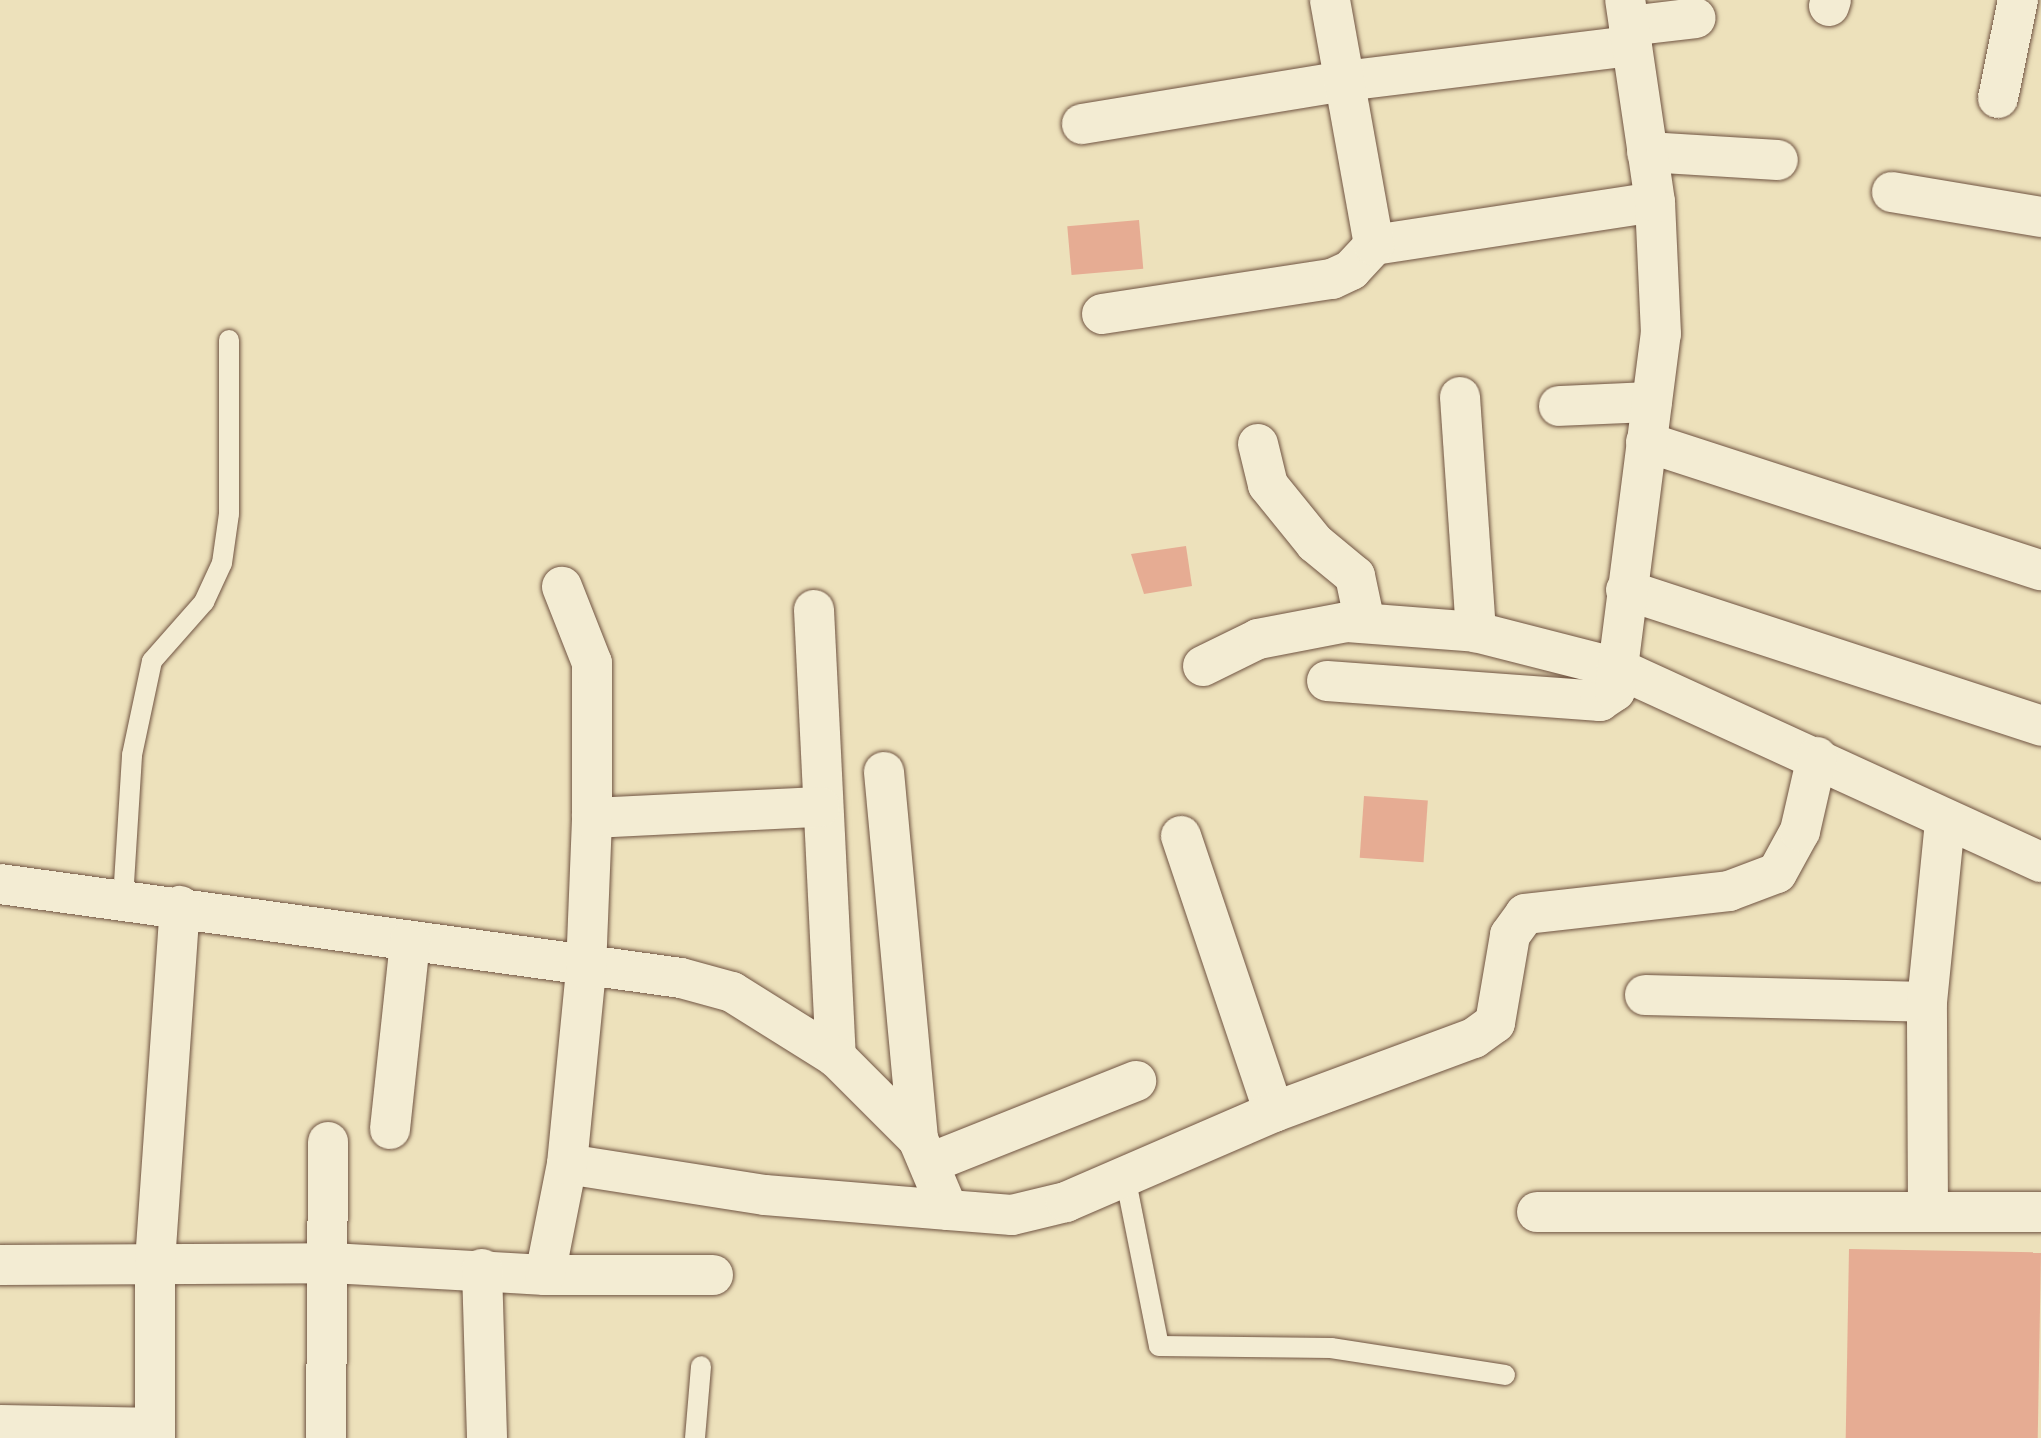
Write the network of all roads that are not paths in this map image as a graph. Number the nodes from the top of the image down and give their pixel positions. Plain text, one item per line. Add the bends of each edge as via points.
1 (1330, 0) edge
2 (2018, 0) edge
3 (1696, 18) dead end
4 (1628, 24) edge
5 (1345, 81) junction
6 (1998, 98) dead end
7 (1082, 124) dead end
8 (1647, 152) junction
9 (1778, 160) dead end
10 (1892, 192) dead end
11 (1655, 202) junction
12 (2041, 217) edge
13 (1374, 244) junction
14 (1102, 314) dead end
15 (228, 340) dead end
16 (1460, 397) dead end
17 (1652, 402) junction
18 (1559, 406) dead end
19 (1646, 442) junction
20 (1258, 444) dead end
21 (2041, 570) edge
22 (562, 587) dead end
23 (1626, 590) junction
24 (814, 610) dead end
25 (1366, 623) junction
26 (1476, 632) junction
27 (1203, 666) dead end
28 (1616, 668) junction
29 (1327, 681) dead end
30 (2041, 726) edge
31 (1817, 756) junction
32 (884, 772) dead end
33 (820, 807) junction
34 (592, 818) junction
35 (1945, 821) junction
36 (1181, 836) dead end
37 (2041, 862) edge
38 (0, 884) edge
39 (123, 899) junction
40 (180, 906) junction
41 (410, 941) junction
42 (586, 969) junction
43 (1645, 995) dead end
44 (1927, 1002) junction
45 (836, 1057) junction
46 (1136, 1081) dead end
47 (1274, 1112) junction
48 (390, 1129) dead end
49 (328, 1142) dead end
50 (924, 1151) junction
51 (566, 1164) junction
52 (1124, 1176) junction
53 (948, 1210) junction
54 (1928, 1211) junction
55 (1537, 1212) dead end
56 (2041, 1212) edge
57 (156, 1262) junction
58 (332, 1263) junction
59 (0, 1265) edge
60 (482, 1269) junction
61 (713, 1274) dead end
62 (545, 1275) junction
63 (701, 1366) dead end
64 (1505, 1374) dead end
65 (0, 1425) edge
66 (155, 1433) edge
67 (326, 1438) edge
68 (487, 1438) edge
69 (695, 1438) edge

1 - 5 street
2 - 6 street
3 - 4 street
4 - 5 street
4 - 8 street
5 - 7 street
5 - 13 street
8 - 9 street
8 - 11 street
10 - 12 street
11 - 13 street
11 - 17 street via 1661,334
13 - 14 street via 1351,270 1332,278
15 - 39 lane via 229,514 222,563 204,602 152,660 132,756
16 - 26 street
17 - 18 street
17 - 19 street
19 - 21 street
19 - 23 street
20 - 25 street via 1268,485 1316,544 1355,576
22 - 34 street via 592,663
23 - 28 street
23 - 30 street
24 - 33 street
25 - 26 street
25 - 27 street via 1258,639
26 - 28 street
28 - 29 street via 1615,691 1600,701
28 - 31 street
31 - 35 street
31 - 47 street via 1800,831 1778,873 1729,892 1525,914 1510,935 1495,1024 1474,1038
32 - 50 street
33 - 34 street
33 - 45 street
34 - 42 street
35 - 37 street
35 - 44 street
36 - 47 street
38 - 39 street
39 - 40 street
40 - 41 street
40 - 57 street
41 - 42 street
41 - 48 street
42 - 45 street via 681,978 732,992
42 - 51 street
43 - 44 street
44 - 54 street
45 - 50 street
46 - 50 street
47 - 52 street
49 - 58 street
50 - 53 street
51 - 53 street via 764,1195
51 - 62 street
52 - 53 street via 1066,1202 1012,1214
52 - 64 lane via 1159,1346 1331,1348
54 - 55 street
54 - 56 street
57 - 58 street
57 - 59 street
57 - 66 street
58 - 60 street
58 - 67 street
60 - 62 street
60 - 68 street
61 - 62 street
63 - 69 lane
65 - 66 street

